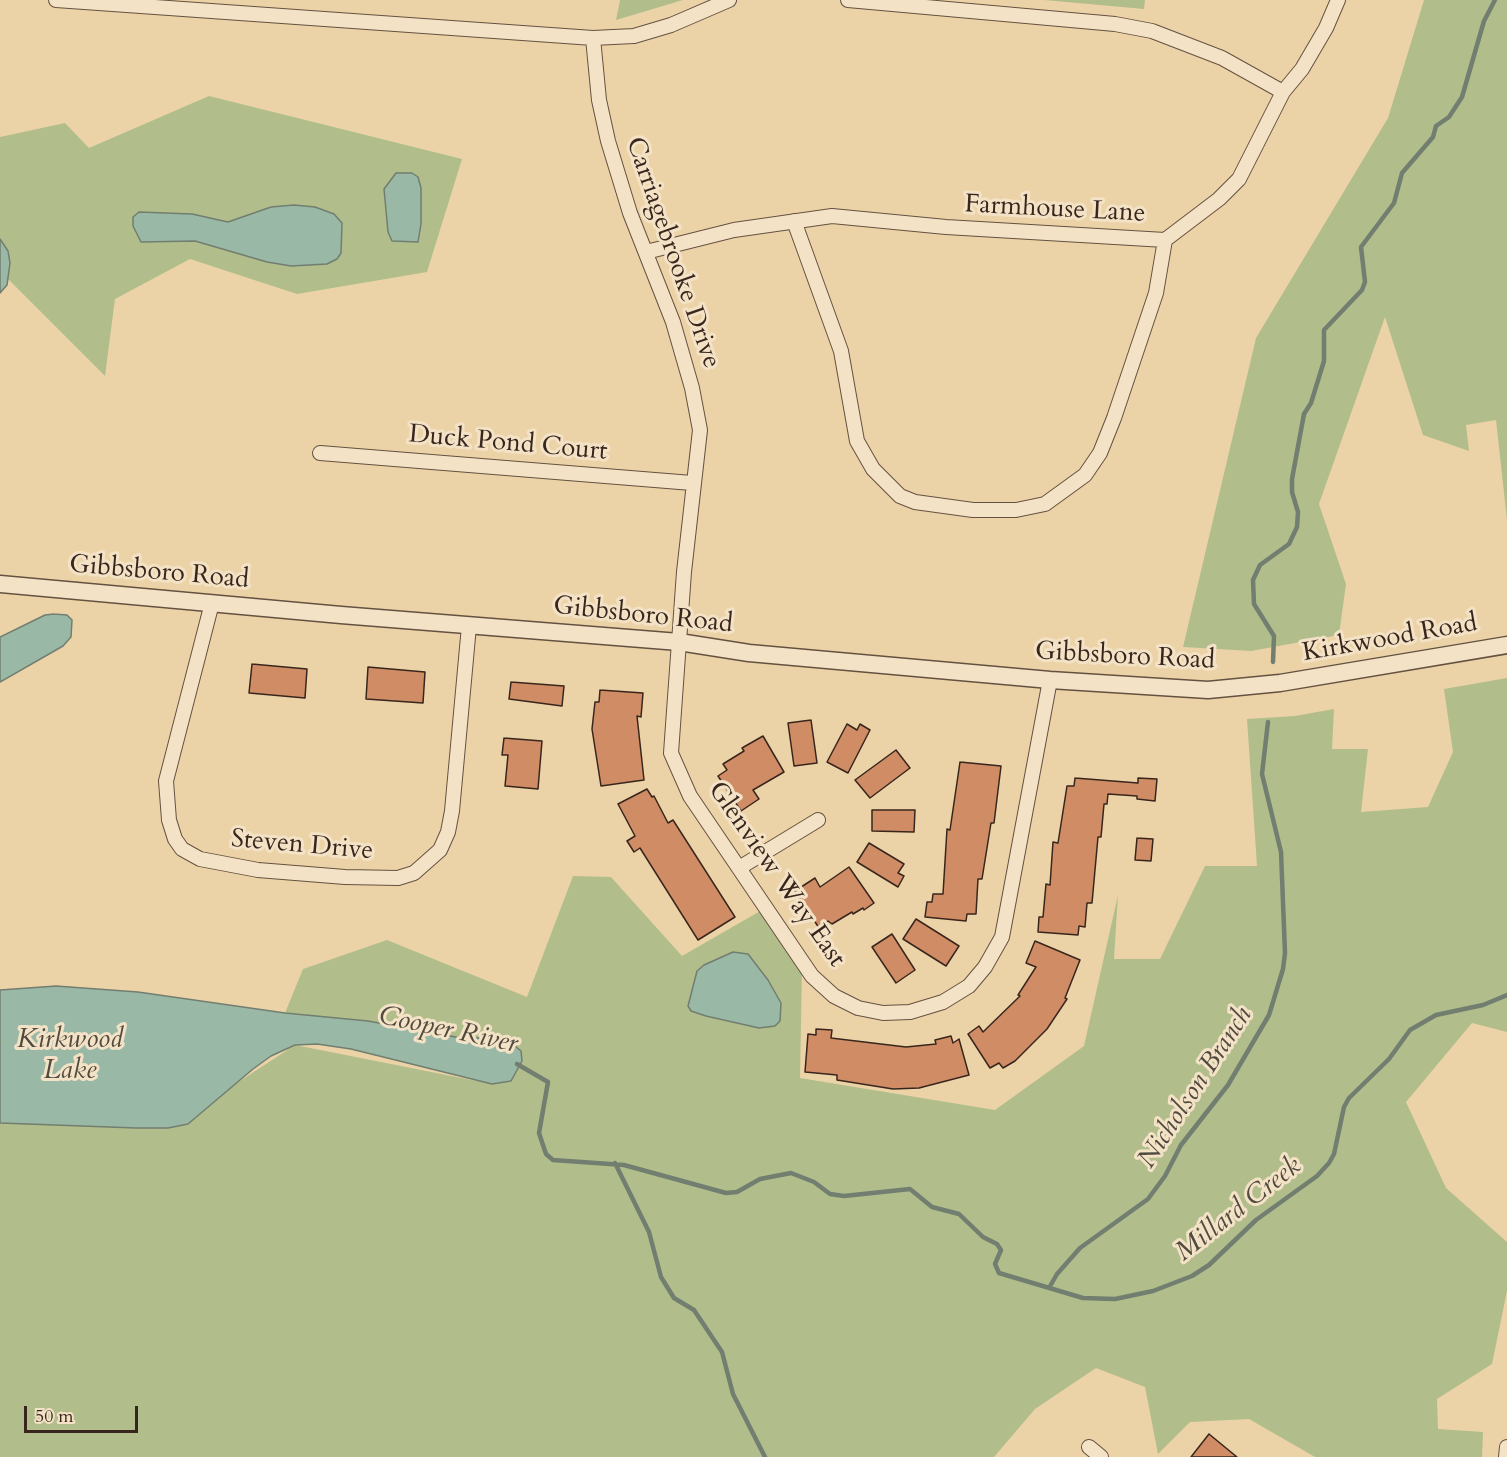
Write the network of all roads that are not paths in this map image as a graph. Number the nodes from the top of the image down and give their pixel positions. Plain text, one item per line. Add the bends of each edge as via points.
1 (56, 0) edge
2 (729, 0) edge
3 (848, 0) edge
4 (1338, 0) edge
5 (593, 38) junction
6 (1283, 92) junction
7 (794, 221) junction
8 (1165, 240) junction
9 (646, 252) junction
10 (320, 453) dead end
11 (692, 483) junction
12 (0, 584) edge
13 (212, 603) junction
14 (469, 626) junction
15 (679, 642) junction
16 (1507, 645) edge
17 (1050, 680) junction
18 (1281, 683) joint
19 (818, 820) dead end
20 (739, 868) junction
21 (1089, 1447) dead end
22 (1507, 1447) edge
23 (1101, 1457) edge
24 (1506, 1457) edge

1 - 5 street
2 - 5 street via 634,36
3 - 6 street via 1115,24 1152,31 1222,58
4 - 6 street, Farmhouse Lane via 1320,38
5 - 9 street, Carriagebrooke Drive via 608,141
6 - 8 street, Farmhouse Lane via 1239,178 1219,199
7 - 8 street, Farmhouse Lane via 832,216
7 - 8 street via 841,351 857,441 873,470 900,496 915,502 973,510 1016,510 1046,504 1085,475 1100,453 1117,408 1156,293
7 - 9 street, Farmhouse Lane via 734,230
9 - 11 street, Carriagebrooke Drive via 673,322 692,388 700,430
10 - 11 street, Duck Pond Court
11 - 15 street, Carriagebrooke Drive
12 - 13 street, Gibbsboro Road
13 - 14 street, Gibbsboro Road
13 - 14 street, Steven Drive via 166,781 169,820 182,849 200,859 258,870 398,878 414,873 440,850 452,811
14 - 15 street, Gibbsboro Road
15 - 17 street, Gibbsboro Road via 749,653
15 - 20 street, Glenview Way East via 671,753 690,796
16 - 18 street, Kirkwood Road
17 - 18 street, Gibbsboro Road via 1208,690
17 - 20 street, Glenview Way East via 1002,937 969,986 943,1002 910,1012 883,1013 858,1008 834,996 812,976
19 - 20 street
21 - 23 street
22 - 24 street

